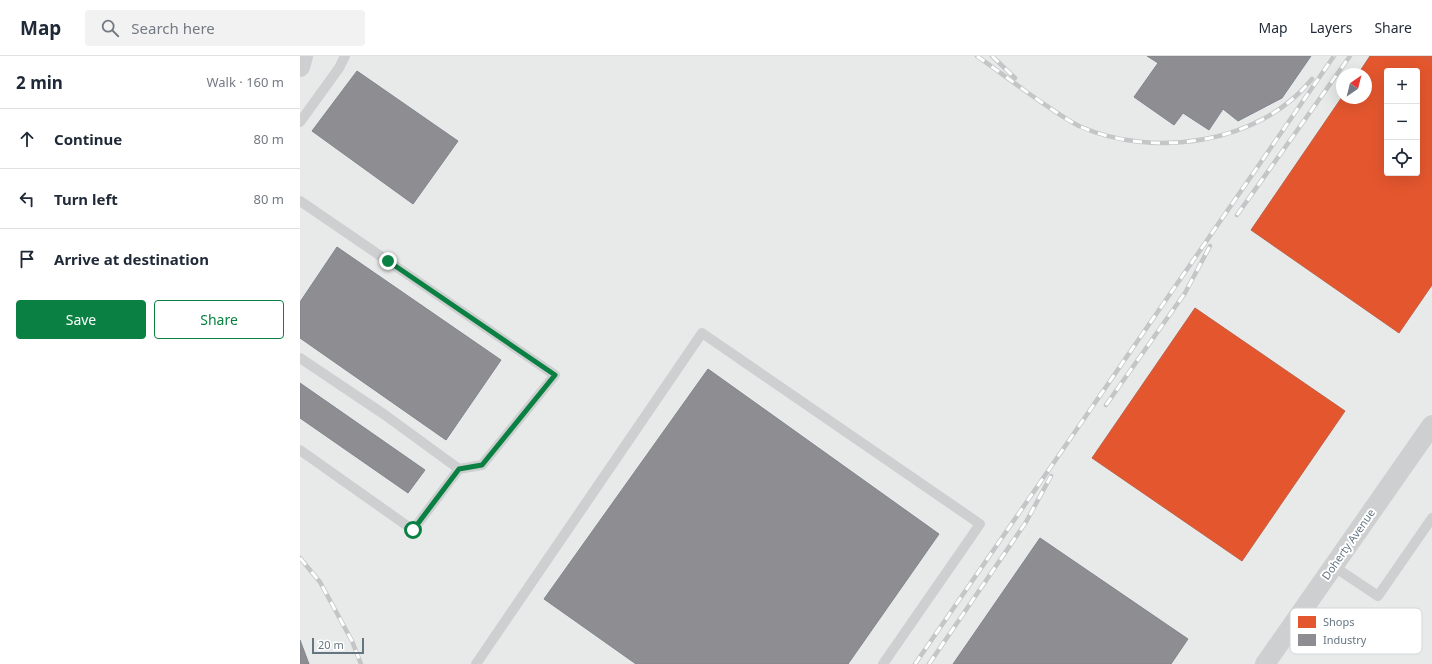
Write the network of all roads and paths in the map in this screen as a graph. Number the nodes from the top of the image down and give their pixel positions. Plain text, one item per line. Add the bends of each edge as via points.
1 (303, 56) edge
2 (346, 56) edge
3 (300, 67) edge
4 (300, 122) edge
5 (300, 201) edge
6 (300, 358) edge
7 (1432, 425) edge
8 (300, 450) edge
9 (459, 469) junction
10 (1432, 518) edge
11 (1333, 566) junction
12 (1303, 608) edge
13 (1290, 627) edge
14 (476, 664) edge
15 (883, 664) edge
16 (1264, 664) edge

1 - 3 street
2 - 4 lane
5 - 9 lane via 555,375 482,465
6 - 9 lane via 385,414
7 - 11 street, Doherty Avenue
8 - 9 lane via 413,530
10 - 11 lane via 1378,596
11 - 12 street, Doherty Avenue
13 - 16 street, Doherty Avenue
14 - 15 lane via 702,333 980,524

